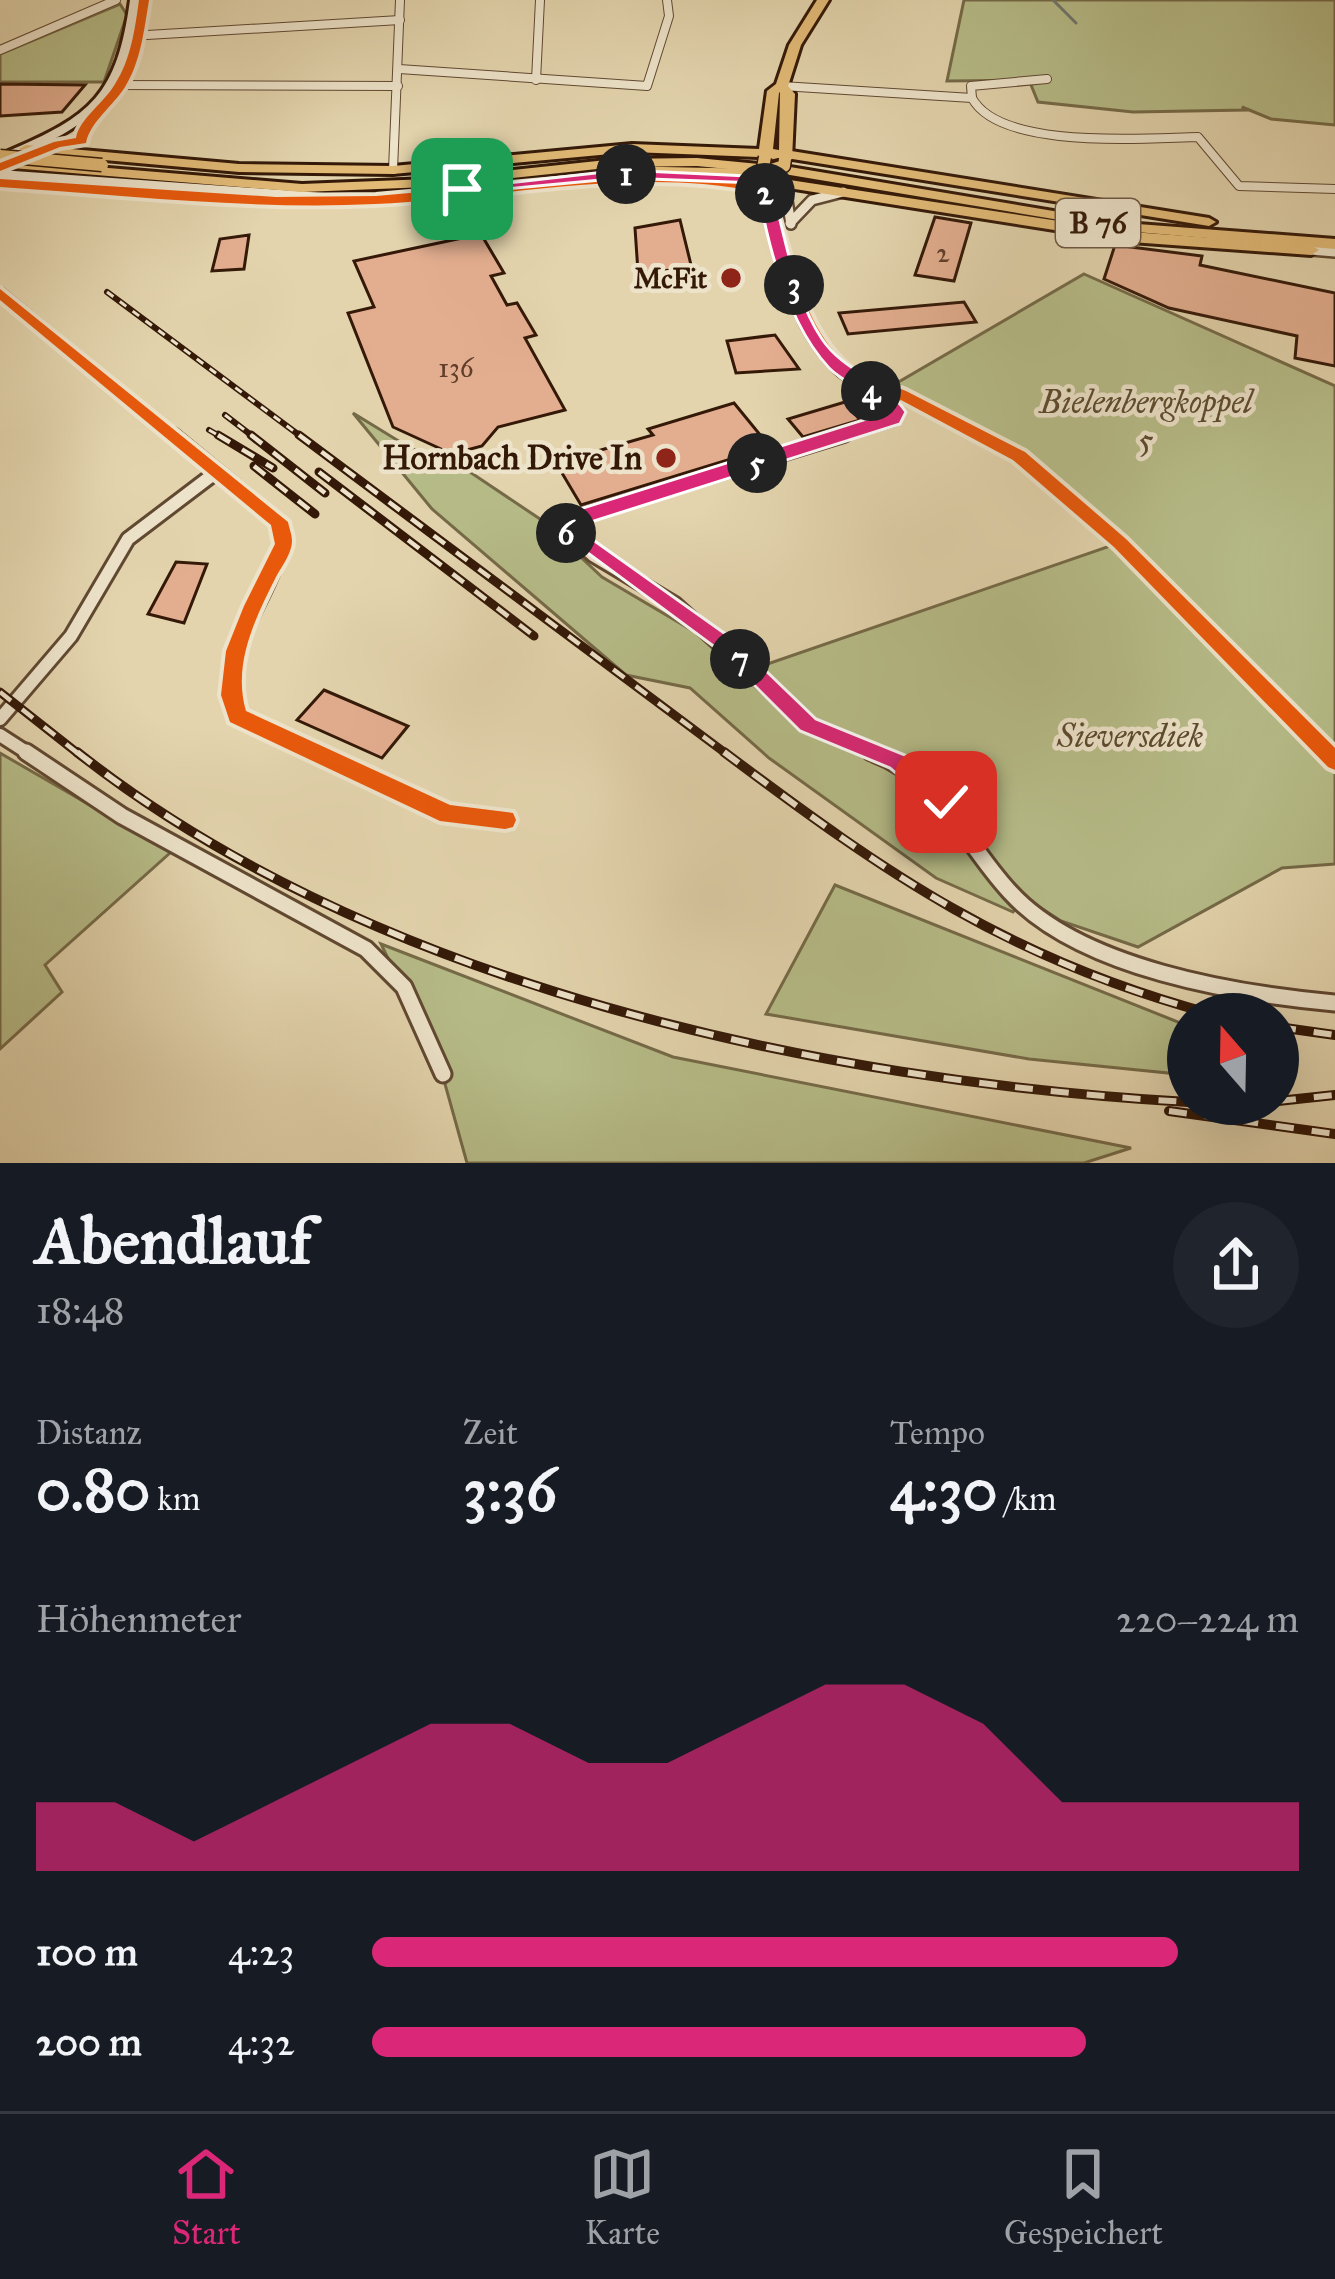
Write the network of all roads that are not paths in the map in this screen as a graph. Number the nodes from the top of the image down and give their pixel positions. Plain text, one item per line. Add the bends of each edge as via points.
1 (116, 0) edge
2 (135, 0) edge
3 (400, 0) edge
4 (540, 0) edge
5 (667, 0) edge
6 (823, 0) edge
7 (400, 20) junction
8 (130, 36) junction
9 (0, 50) edge
10 (399, 69) junction
11 (536, 80) junction
12 (1047, 80) dead end
13 (116, 85) junction
14 (398, 86) junction
15 (782, 86) junction
16 (972, 98) junction
17 (70, 128) junction
18 (26, 148) junction
19 (78, 153) junction
20 (0, 156) edge
21 (760, 167) junction
22 (784, 167) junction
23 (98, 168) junction
24 (435, 169) junction
25 (672, 169) junction
26 (393, 170) junction
27 (0, 174) edge
28 (632, 174) junction
29 (490, 175) junction
30 (363, 180) junction
31 (861, 184) junction
32 (1335, 188) edge
33 (790, 224) junction
34 (780, 240) junction
35 (1335, 242) edge
36 (0, 292) edge
37 (215, 473) junction
38 (0, 719) edge
39 (0, 735) edge
40 (505, 820) dead end
41 (1335, 1003) edge
42 (443, 1074) dead end

1 - 9 street
2 - 8 main road
3 - 7 street
4 - 11 street
5 - 11 street via 647,86
6 - 15 main road
7 - 8 street
7 - 10 street
8 - 13 main road
10 - 11 street
10 - 14 street
12 - 16 street via 971,86
13 - 14 street
13 - 17 main road
14 - 26 street
15 - 16 street
15 - 21 main road via 773,91
15 - 22 main road via 789,94
16 - 32 street via 998,123 1198,137 1239,186
17 - 18 main road
17 - 19 main road via 68,144
18 - 19 main road
18 - 20 main road
19 - 26 main road via 239,168
20 - 23 main road, B 76, bridge
21 - 22 main road
21 - 22 main road, B 76
21 - 24 main road via 594,149
21 - 25 main road
21 - 28 main road
21 - 34 street
22 - 31 main road via 812,184
22 - 33 street
22 - 35 main road, B 76
23 - 29 main road, B 76 via 302,188
23 - 30 main road
24 - 26 main road
24 - 30 main road
25 - 28 main road
25 - 29 main road, B 76
27 - 28 main road via 351,199
29 - 31 main road, B 76 via 697,162
30 - 31 main road via 644,155 757,159
31 - 33 street via 812,200
31 - 35 main road, B 76 via 1125,227
31 - 35 main road via 1131,237 1311,250
33 - 34 street
34 - 41 street via 812,337 838,368 890,400 894,420 573,518 563,528 727,646 808,725 924,780 966,825 1016,902 1042,919 1163,970
36 - 37 street
37 - 38 street via 128,539 71,636
37 - 40 street via 284,530 228,671 237,716 448,814
39 - 42 street via 122,816 366,950 404,987

